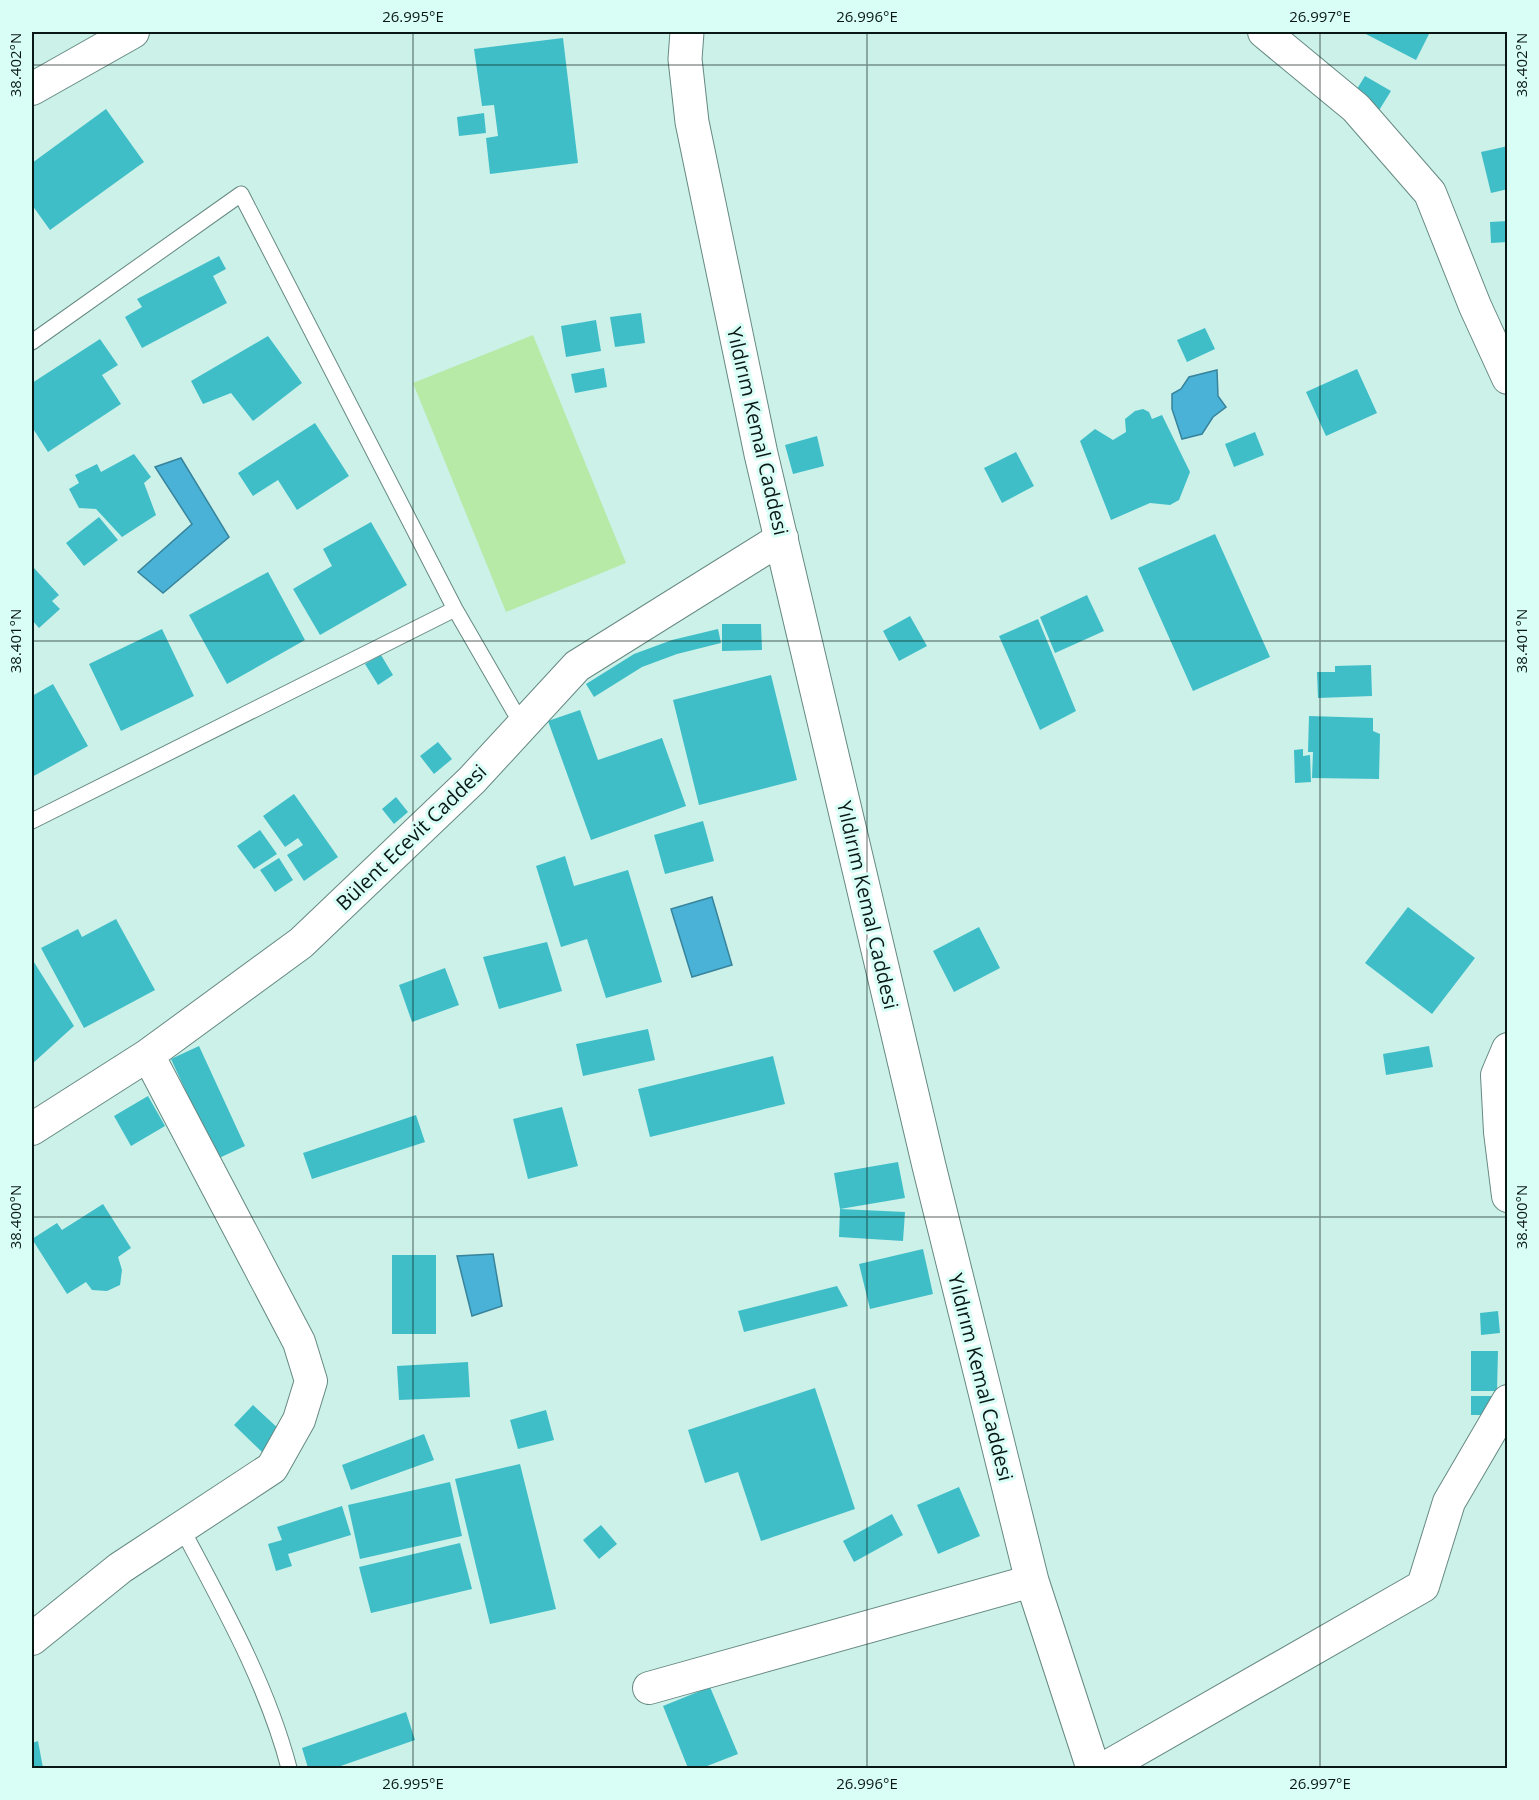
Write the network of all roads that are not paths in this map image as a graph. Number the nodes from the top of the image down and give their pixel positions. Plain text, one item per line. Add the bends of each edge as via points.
1 (133, 32) edge
2 (687, 32) edge
3 (1264, 32) edge
4 (32, 89) edge
5 (32, 342) edge
6 (1508, 378) edge
7 (782, 538) junction
8 (455, 609) junction
9 (522, 725) junction
10 (32, 820) edge
11 (1508, 1049) edge
12 (148, 1055) junction
13 (32, 1129) edge
14 (1508, 1196) edge
15 (1508, 1401) edge
16 (182, 1529) junction
17 (1032, 1581) junction
18 (32, 1639) edge
19 (650, 1688) dead end
20 (289, 1768) edge
21 (1093, 1768) edge
22 (1105, 1768) edge

1 - 4 street
2 - 7 street, Yıldırım Kemal Caddesi via 685,58 692,122
3 - 6 street via 1356,108 1430,193
5 - 8 lane via 241,194
7 - 9 street, Bülent Ecevit Caddesi via 577,666
7 - 17 street, Yıldırım Kemal Caddesi via 929,1166
8 - 9 lane
8 - 10 lane
9 - 12 street, Bülent Ecevit Caddesi via 472,780 301,944
11 - 14 street via 1497,1075
12 - 13 street, Bülent Ecevit Caddesi
12 - 16 street via 298,1342 311,1381 299,1420 272,1468
15 - 22 street via 1449,1502 1423,1586
16 - 18 street via 120,1568
16 - 20 lane via 228,1616 277,1723
17 - 19 street
17 - 21 street, Yıldırım Kemal Caddesi

